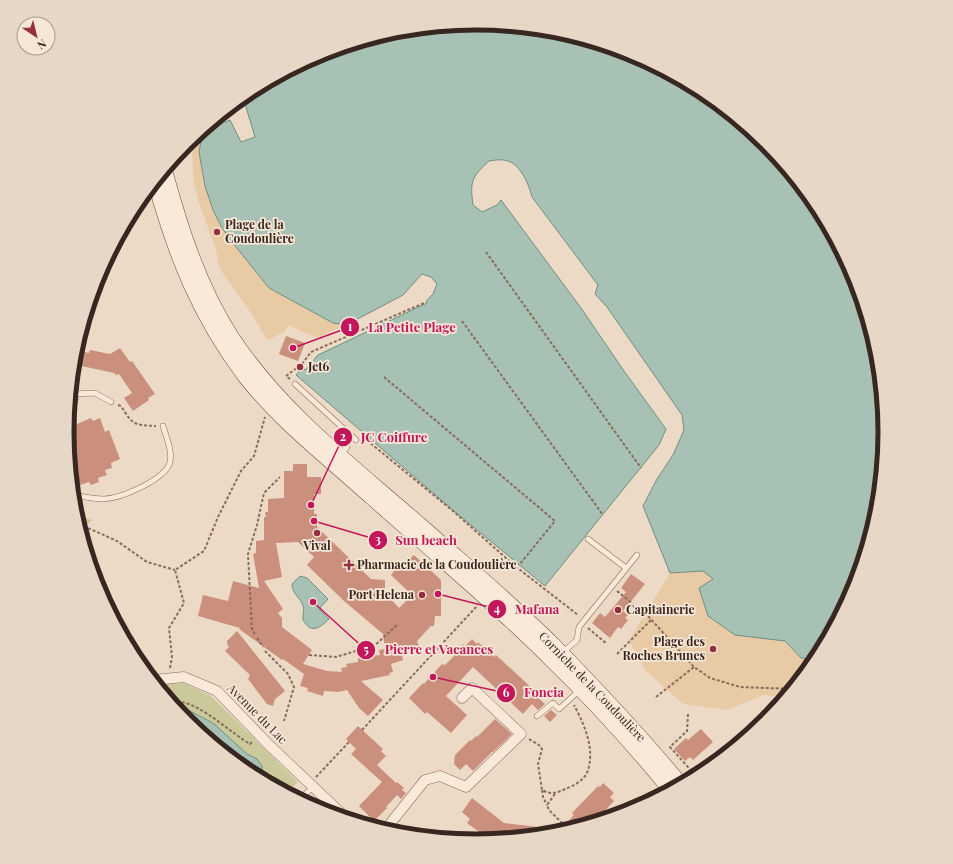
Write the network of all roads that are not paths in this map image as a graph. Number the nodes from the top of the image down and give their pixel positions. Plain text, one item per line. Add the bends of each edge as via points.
1 (167, 176) edge
2 (157, 189) edge
3 (295, 384) road end
4 (76, 394) edge
5 (111, 402) road end
6 (163, 426) road end
7 (356, 440) dead end
8 (338, 459) junction
9 (80, 496) edge
10 (588, 539) dead end
11 (637, 555) dead end
12 (626, 568) junction
13 (557, 657) junction
14 (160, 679) edge
15 (575, 694) junction
16 (462, 698) dead end
17 (537, 716) dead end
18 (677, 780) edge
19 (311, 785) junction
20 (666, 786) edge
21 (303, 795) edge
22 (336, 808) edge
23 (390, 824) edge

1 - 8 main road, Corniche de la Coudoulière via 180,223 203,284 232,337 254,368
2 - 8 main road, Corniche de la Coudoulière via 172,243 191,288 224,347 271,408 290,427
3 - 7 lane
4 - 5 lane via 96,393
6 - 9 lane via 170,450 169,466 164,472 150,483 117,497 105,499
8 - 13 main road, Corniche de la Coudoulière via 494,590
8 - 13 main road, Corniche de la Coudoulière via 412,537
10 - 12 lane
11 - 12 lane
12 - 13 lane via 579,627 577,640
13 - 15 main road, Corniche de la Coudoulière
13 - 18 main road, Corniche de la Coudoulière via 619,713
14 - 19 street, Avenue du Lac via 184,678 217,691
15 - 17 lane via 559,709 553,703
15 - 20 main road, Corniche de la Coudoulière
16 - 23 street via 472,688 521,734 466,787 440,776 425,780
19 - 21 lane
19 - 22 street, Avenue du Lac

